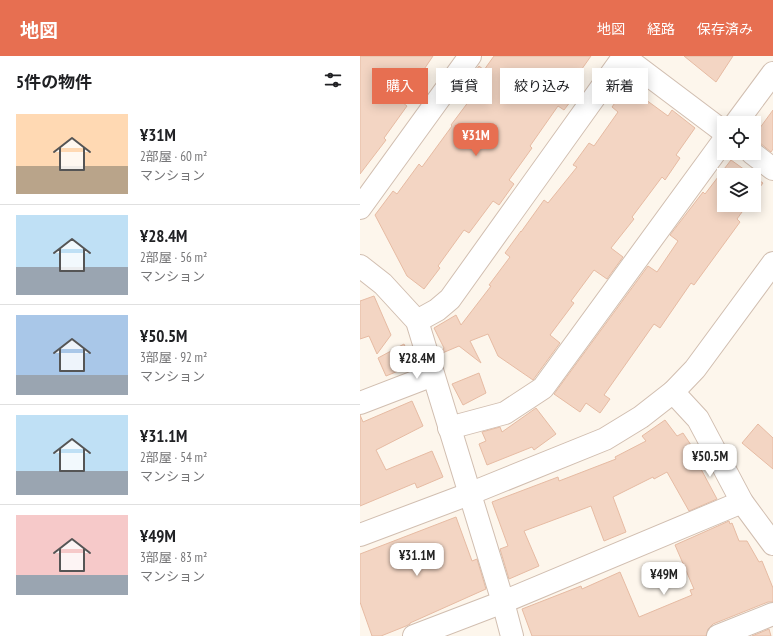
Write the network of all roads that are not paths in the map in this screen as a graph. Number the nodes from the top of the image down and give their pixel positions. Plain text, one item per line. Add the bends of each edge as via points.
1 (470, 56) edge
2 (623, 56) edge
3 (773, 73) edge
4 (741, 116) edge
5 (717, 127) edge
6 (717, 150) edge
7 (761, 160) edge
8 (773, 169) edge
9 (360, 208) edge
10 (773, 263) edge
11 (360, 266) edge
12 (417, 321) junction
13 (433, 375) junction
14 (673, 392) junction
15 (360, 403) edge
16 (449, 428) junction
17 (469, 494) junction
18 (742, 502) junction
19 (360, 535) edge
20 (773, 544) edge
21 (503, 602) junction
22 (773, 614) edge
23 (414, 636) edge
24 (512, 636) edge
25 (718, 636) edge

1 - 9 street
2 - 5 street
2 - 12 street via 450,299
3 - 4 street
6 - 16 street via 543,388 505,413
7 - 8 street
10 - 14 street via 695,369
11 - 12 street via 383,284
12 - 13 street
13 - 15 street
13 - 16 street
14 - 17 street via 605,439
14 - 18 street via 698,419
16 - 17 street
17 - 19 street
17 - 21 street
18 - 20 street
18 - 21 street
21 - 23 street
21 - 24 street
22 - 25 street

